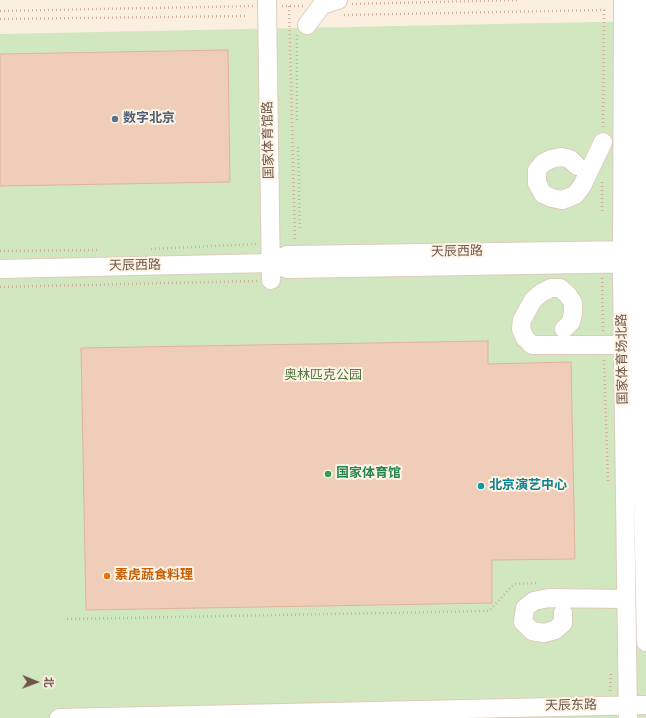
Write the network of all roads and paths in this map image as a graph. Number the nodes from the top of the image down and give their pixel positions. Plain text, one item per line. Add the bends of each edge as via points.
1 (267, 0) edge
2 (623, 0) edge
3 (641, 0) edge
4 (290, 6) dead end
5 (340, 7) edge
6 (246, 16) dead end
7 (0, 20) edge
8 (302, 28) joint
9 (298, 123) dead end
10 (603, 138) joint
11 (298, 147) dead end
12 (577, 166) dead end
13 (602, 180) dead end
14 (602, 211) dead end
15 (300, 230) dead end
16 (295, 241) dead end
17 (637, 259) edge
18 (602, 264) junction
19 (0, 269) edge
20 (271, 272) junction
21 (564, 329) dead end
22 (604, 345) junction
23 (623, 345) junction
24 (608, 488) dead end
25 (544, 583) dead end
26 (626, 599) junction
27 (563, 613) dead end
28 (67, 619) dead end
29 (646, 642) edge
30 (611, 667) dead end
31 (646, 705) edge
32 (622, 709) edge
33 (59, 718) edge

1 - 20 street, 国家体育馆路
2 - 17 street, 国家体育场北路
3 - 17 street, 国家体育场北路
4 - 16 path
5 - 8 street via 322,5
5 - 10 path via 604,10
6 - 7 path
8 - 9 path
10 - 12 street via 582,186 575,195 562,200 543,194 537,183 537,170 543,163 561,157 570,159
11 - 15 path
13 - 14 path
17 - 18 street, 天辰西路
17 - 20 street, 天辰西路 via 287,255
17 - 23 street, 国家体育场北路
17 - 29 street, 国家体育场北路
18 - 20 street, 天辰西路 via 288,269
18 - 22 path
19 - 20 street, 天辰西路
21 - 22 street via 571,322 573,303 560,288 550,288 533,300 522,320 521,329 525,338 532,345
22 - 23 street
22 - 24 path
23 - 26 street, 国家体育场北路
25 - 28 path via 514,584 489,611
26 - 27 street via 541,599 525,608 523,622 532,632 544,633 555,630 563,623
26 - 32 street, 国家体育场北路
30 - 32 path
31 - 32 street, 天辰东路
32 - 33 street, 天辰东路

